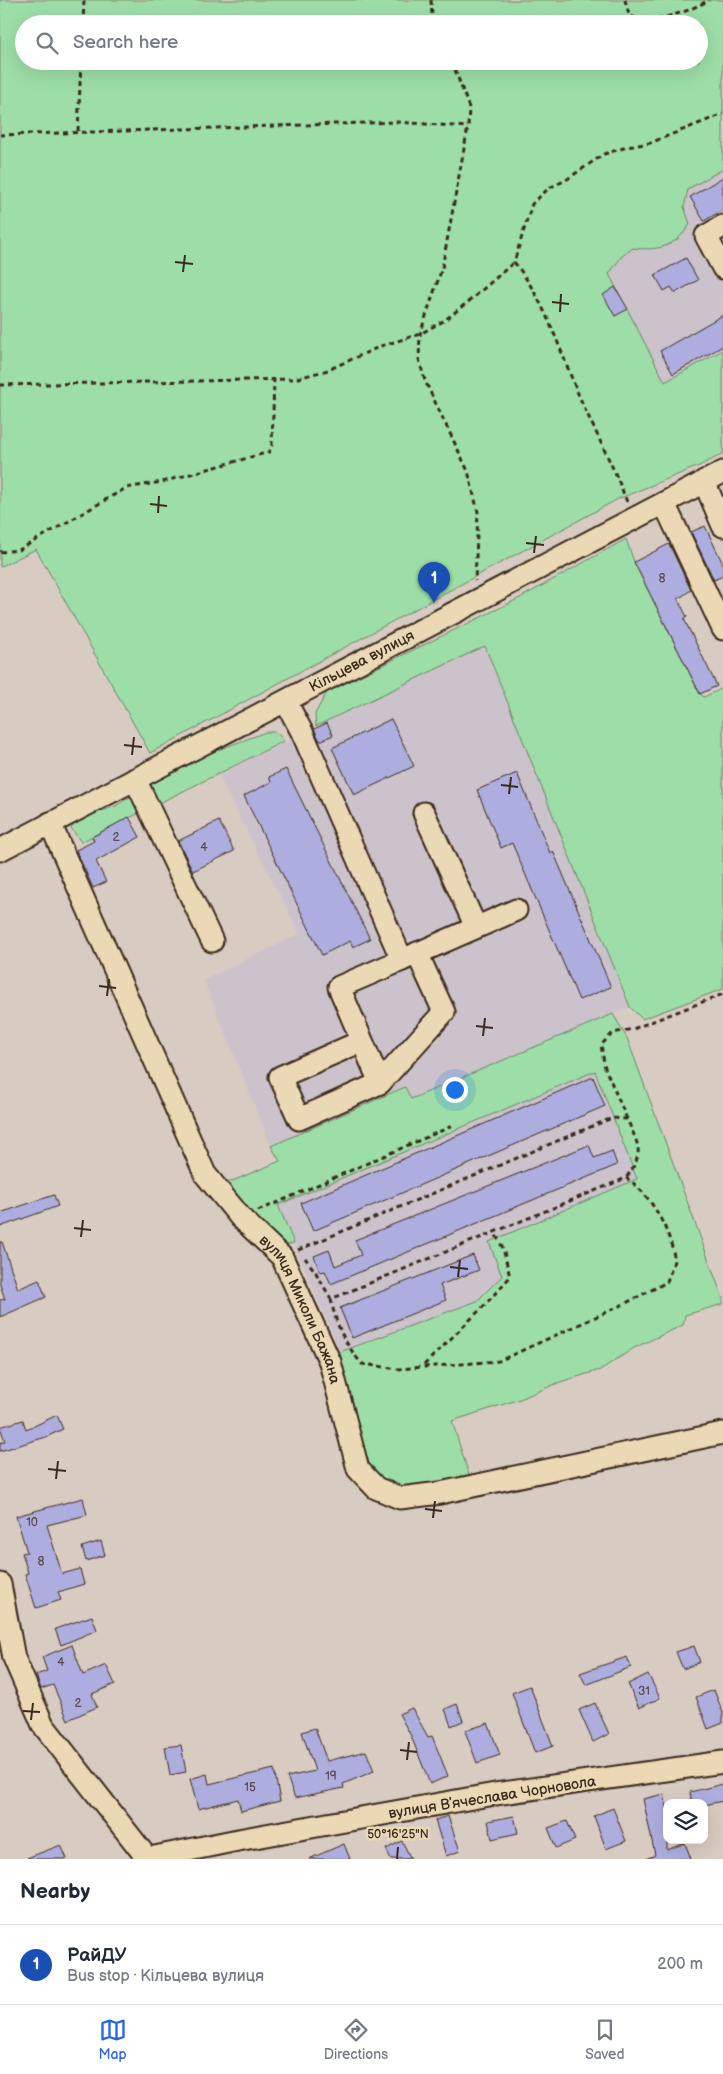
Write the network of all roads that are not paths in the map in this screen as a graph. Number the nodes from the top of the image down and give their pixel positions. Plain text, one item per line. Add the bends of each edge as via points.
1 (723, 226) edge
2 (723, 268) edge
3 (714, 477) edge
4 (664, 503) junction
5 (723, 526) edge
6 (723, 629) edge
7 (286, 702) junction
8 (135, 779) junction
9 (424, 813) dead end
10 (50, 823) junction
11 (0, 850) edge
12 (516, 910) dead end
13 (476, 927) junction
14 (212, 941) dead end
15 (410, 956) junction
16 (362, 1041) junction
17 (380, 1083) junction
18 (723, 1433) edge
19 (0, 1584) edge
20 (723, 1762) edge
21 (146, 1858) edge

1 - 2 street via 706,236
3 - 4 street, Кільцева вулиця
3 - 5 street
4 - 6 street
4 - 7 street, Кільцева вулиця
7 - 8 street, Кільцева вулиця
7 - 15 street
8 - 10 street, Кільцева вулиця
8 - 14 street
9 - 13 street
10 - 11 street, Кільцева вулиця
10 - 18 street, вулиця Миколи Бажана via 205,1174 242,1218 290,1253 330,1362 358,1469 376,1488 400,1498 440,1493
12 - 13 street
13 - 15 street
15 - 16 street via 339,987
15 - 17 street via 444,1012
16 - 17 street
16 - 17 street via 280,1077 299,1119
19 - 21 street via 14,1658 43,1725
20 - 21 street, вулиця Вʼячеслава Чорновола via 495,1794

